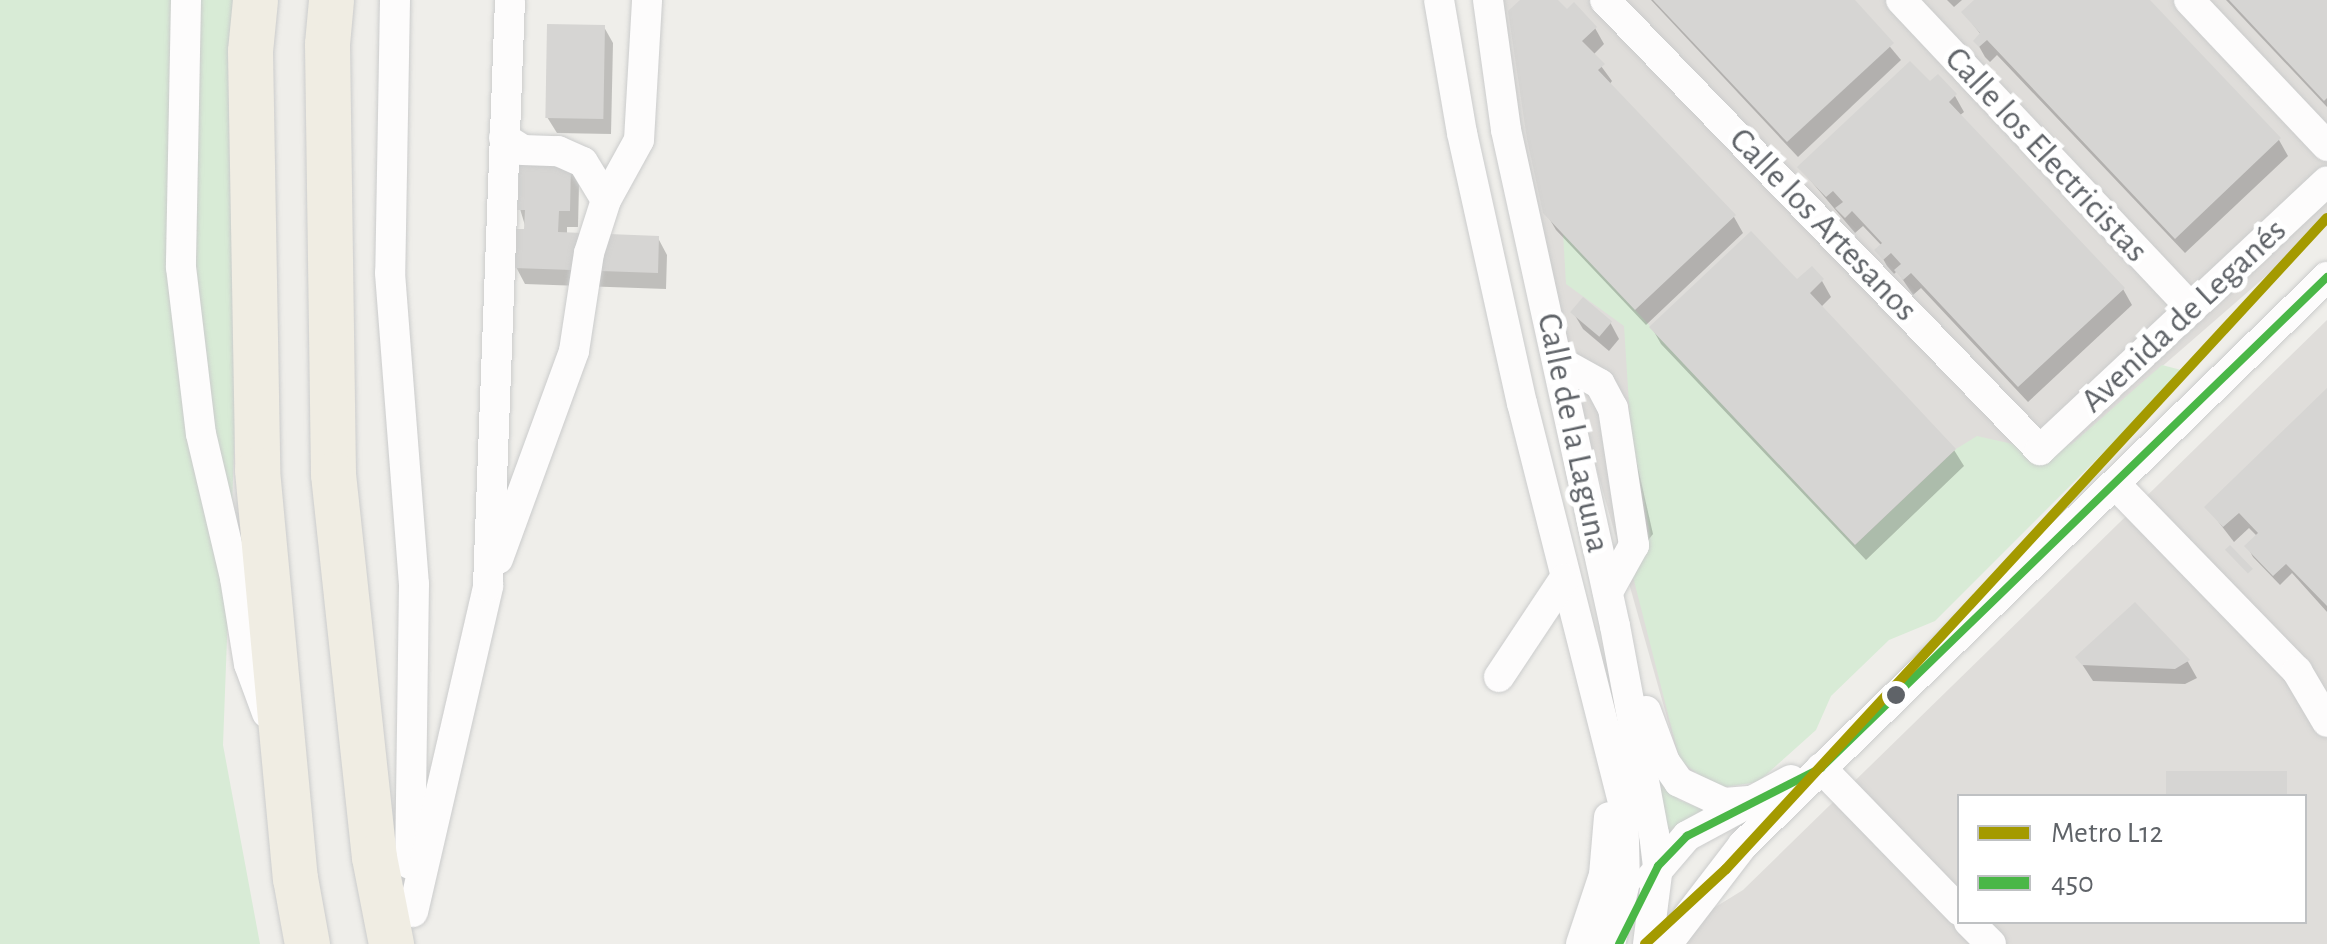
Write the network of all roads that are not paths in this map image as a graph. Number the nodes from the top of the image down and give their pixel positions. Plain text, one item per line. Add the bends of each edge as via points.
1 (186, 0) edge
2 (255, 0) edge
3 (331, 0) edge
4 (395, 0) edge
5 (510, 0) edge
6 (648, 0) edge
7 (1439, 0) edge
8 (1488, 0) edge
9 (1606, 0) edge
10 (1900, 0) edge
11 (2190, 0) edge
12 (504, 138) junction
13 (2327, 146) edge
14 (2327, 181) edge
15 (606, 200) junction
16 (2327, 277) edge
17 (2192, 309) junction
18 (1556, 360) junction
19 (2040, 450) joint
20 (2116, 486) junction
21 (1564, 579) junction
22 (488, 586) junction
23 (1608, 592) junction
24 (1615, 626) junction
25 (1499, 676) dead end
26 (1598, 715) junction
27 (2327, 722) edge
28 (284, 758) junction
29 (1821, 768) junction
30 (1762, 800) junction
31 (1658, 866) junction
32 (1957, 909) edge
33 (1971, 924) edge
34 (407, 933) edge
35 (307, 944) edge
36 (1581, 944) edge
37 (1610, 944) edge
38 (1619, 944) edge
39 (1648, 944) edge
40 (1666, 944) edge
41 (1991, 944) edge

1 - 28 street via 181,267 201,434 249,664
2 - 28 highway via 250,52 257,470
3 - 34 highway via 333,474 374,857
4 - 34 street via 390,274 414,584
5 - 12 street
6 - 15 street via 639,140
7 - 21 street, Calle de la Laguna via 1462,133
8 - 18 street, Calle de la Laguna via 1506,130
9 - 19 street, Calle los Artesanos
10 - 17 street, Calle los Electricistas
11 - 13 street
12 - 15 street via 522,150 558,151 583,162
12 - 22 street
14 - 17 street, Avenida de Leganés
15 - 22 street via 589,254 574,351
16 - 20 street, Avenida de Leganés
17 - 19 street, Avenida de Leganés
18 - 23 street, Calle de la Laguna
18 - 23 street via 1600,384 1614,408 1634,544
20 - 27 street via 2297,670
20 - 29 street, Avenida de Leganés
21 - 25 street
21 - 26 street, Calle de la Laguna
22 - 34 street
23 - 24 street, Calle de la Laguna
24 - 30 street via 1665,762 1679,782 1724,803
24 - 31 street, Calle de la Laguna
26 - 36 street via 1609,832 1604,876
26 - 37 street via 1623,802 1627,850
28 - 35 highway
29 - 30 street, Avenida de Leganés
29 - 32 street
29 - 40 street, Avenida de Leganés via 1743,845
30 - 31 street, Avenida de Leganés via 1687,836
31 - 38 street
31 - 39 street, Calle de la Laguna
33 - 41 street

